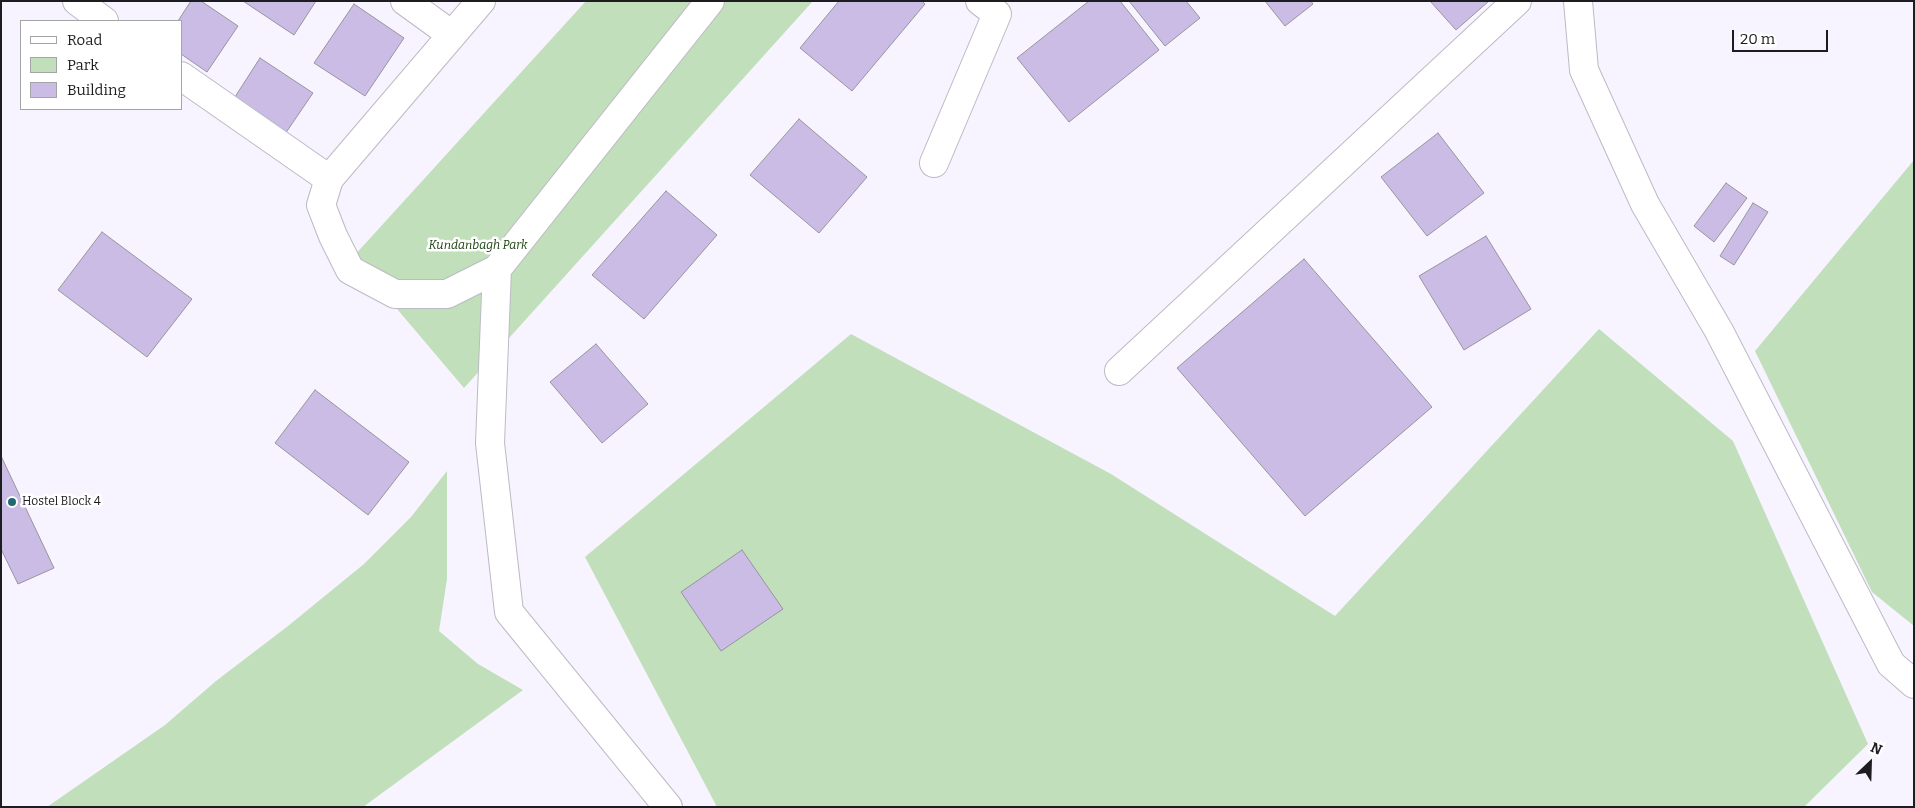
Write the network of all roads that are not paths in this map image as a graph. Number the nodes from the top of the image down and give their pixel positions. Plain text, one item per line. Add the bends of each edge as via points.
1 (77, 1) edge
2 (405, 1) edge
3 (481, 1) edge
4 (710, 1) edge
5 (1517, 1) edge
6 (1578, 1) edge
7 (996, 5) edge
8 (103, 20) edge
9 (452, 36) junction
10 (182, 77) edge
11 (934, 162) dead end
12 (329, 179) junction
13 (497, 268) junction
14 (1119, 371) dead end
15 (1914, 684) edge
16 (668, 807) edge

1 - 8 street
2 - 9 street
3 - 9 street
4 - 13 street
5 - 14 street
6 - 15 street via 1584,70 1646,204 1719,331 1891,664
7 - 11 street
9 - 12 street
10 - 12 street
12 - 13 street via 320,205 350,270 395,294 447,294
13 - 16 street via 490,443 509,612

